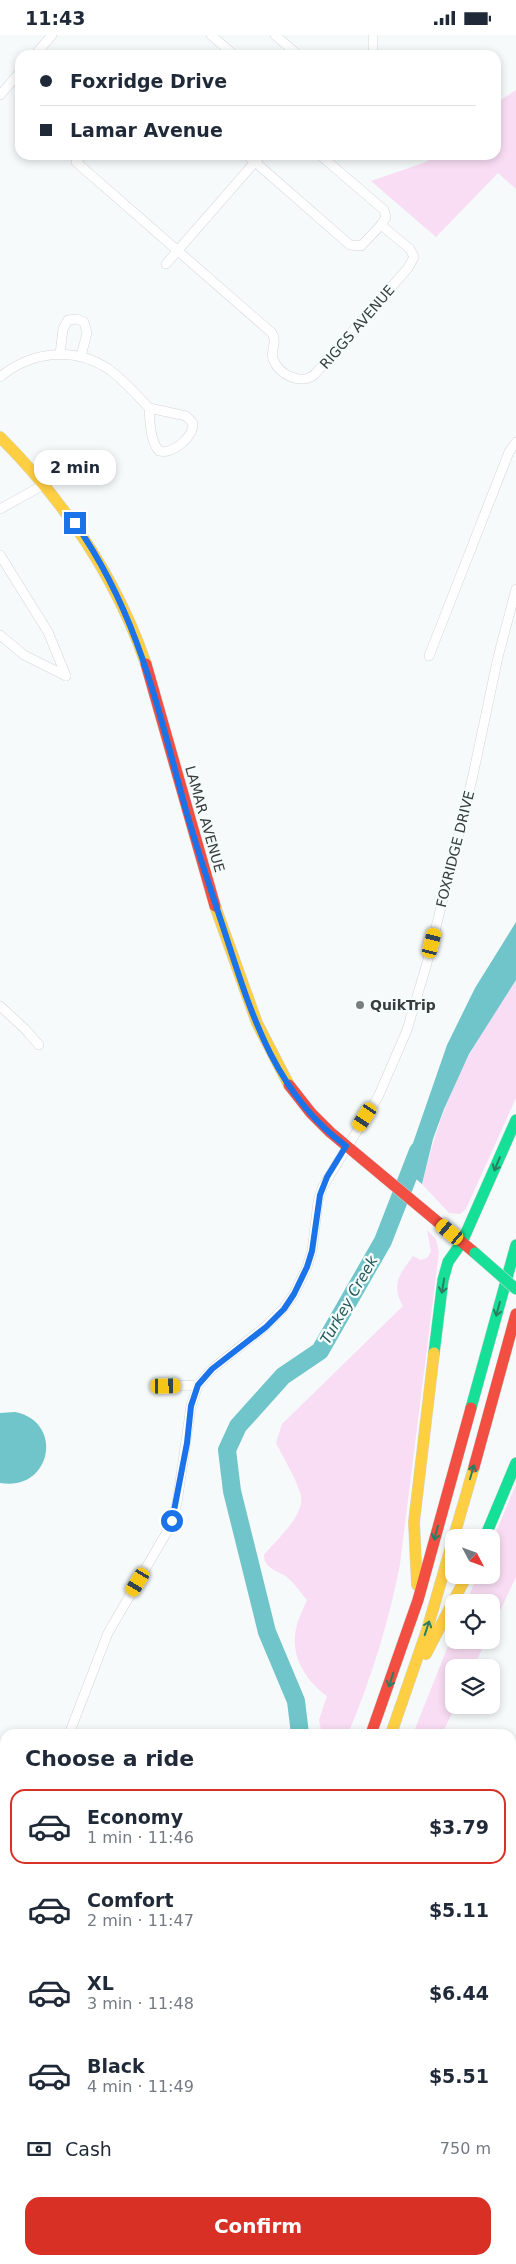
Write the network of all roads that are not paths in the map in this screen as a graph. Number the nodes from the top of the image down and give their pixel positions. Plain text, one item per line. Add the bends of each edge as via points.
1 (52, 35) edge
2 (211, 35) edge
3 (275, 35) edge
4 (373, 35) edge
5 (39, 50) edge
6 (228, 50) edge
7 (292, 50) edge
8 (373, 50) edge
9 (15, 78) edge
10 (0, 95) edge
11 (78, 160) edge
12 (256, 160) edge
13 (260, 160) edge
14 (326, 160) edge
15 (381, 225) junction
16 (178, 251) junction
17 (166, 264) dead end
18 (60, 354) junction
19 (81, 356) junction
20 (0, 377) edge
21 (149, 408) junction
22 (0, 437) edge
23 (516, 442) edge
24 (45, 484) junction
25 (0, 509) edge
26 (0, 555) edge
27 (516, 589) edge
28 (0, 635) edge
29 (429, 656) dead end
30 (0, 1006) edge
31 (38, 1045) dead end
32 (516, 1120) edge
33 (346, 1146) junction
34 (462, 1242) junction
35 (516, 1245) edge
36 (516, 1289) edge
37 (516, 1314) edge
38 (198, 1385) junction
39 (166, 1386) dead end
40 (516, 1463) edge
41 (488, 1529) edge
42 (462, 1584) edge
43 (418, 1600) junction
44 (407, 1691) junction
45 (71, 1729) edge
46 (373, 1729) edge
47 (392, 1729) edge

1 - 5 street
2 - 6 street
3 - 7 street
4 - 8 street
9 - 10 street
11 - 16 street via 76,162
12 - 16 street
13 - 15 street via 350,245 361,246
14 - 15 street via 385,212 386,219
15 - 16 street, RIGGS AVENUE via 410,249 413,261 316,374 306,380 294,378 280,368 272,355 275,340 272,333
16 - 17 street
18 - 19 street
18 - 19 street via 65,324 68,320 77,319 84,322 87,331
18 - 20 street via 26,361
19 - 21 street via 110,369
21 - 21 street via 150,426 159,451 170,451 192,431 193,423 187,417
22 - 24 main road, LAMAR AVENUE
23 - 29 street via 509,452
24 - 25 street
24 - 33 main road, LAMAR AVENUE via 88,542 135,635 153,688 198,852 260,1036 302,1104 328,1133
26 - 28 street via 48,632 66,675 24,655
27 - 33 street, FOXRIDGE DRIVE via 453,859 407,1030 378,1097
30 - 31 street
32 -> 34 main road
33 - 34 main road, LAMAR AVENUE
33 - 38 street, FOXRIDGE DRIVE via 320,1195 312,1251 294,1294 266,1327 212,1369
34 - 36 main road, LAMAR AVENUE, bridge
34 -> 43 main road via 448,1262 440,1301 414,1522
35 -> 43 main road
44 -> 37 main road via 452,1545
38 - 39 street
38 - 45 street, FOXRIDGE DRIVE via 191,1406 171,1525 105,1639
40 - 41 main road
42 - 44 main road
43 -> 46 main road
44 - 47 main road

